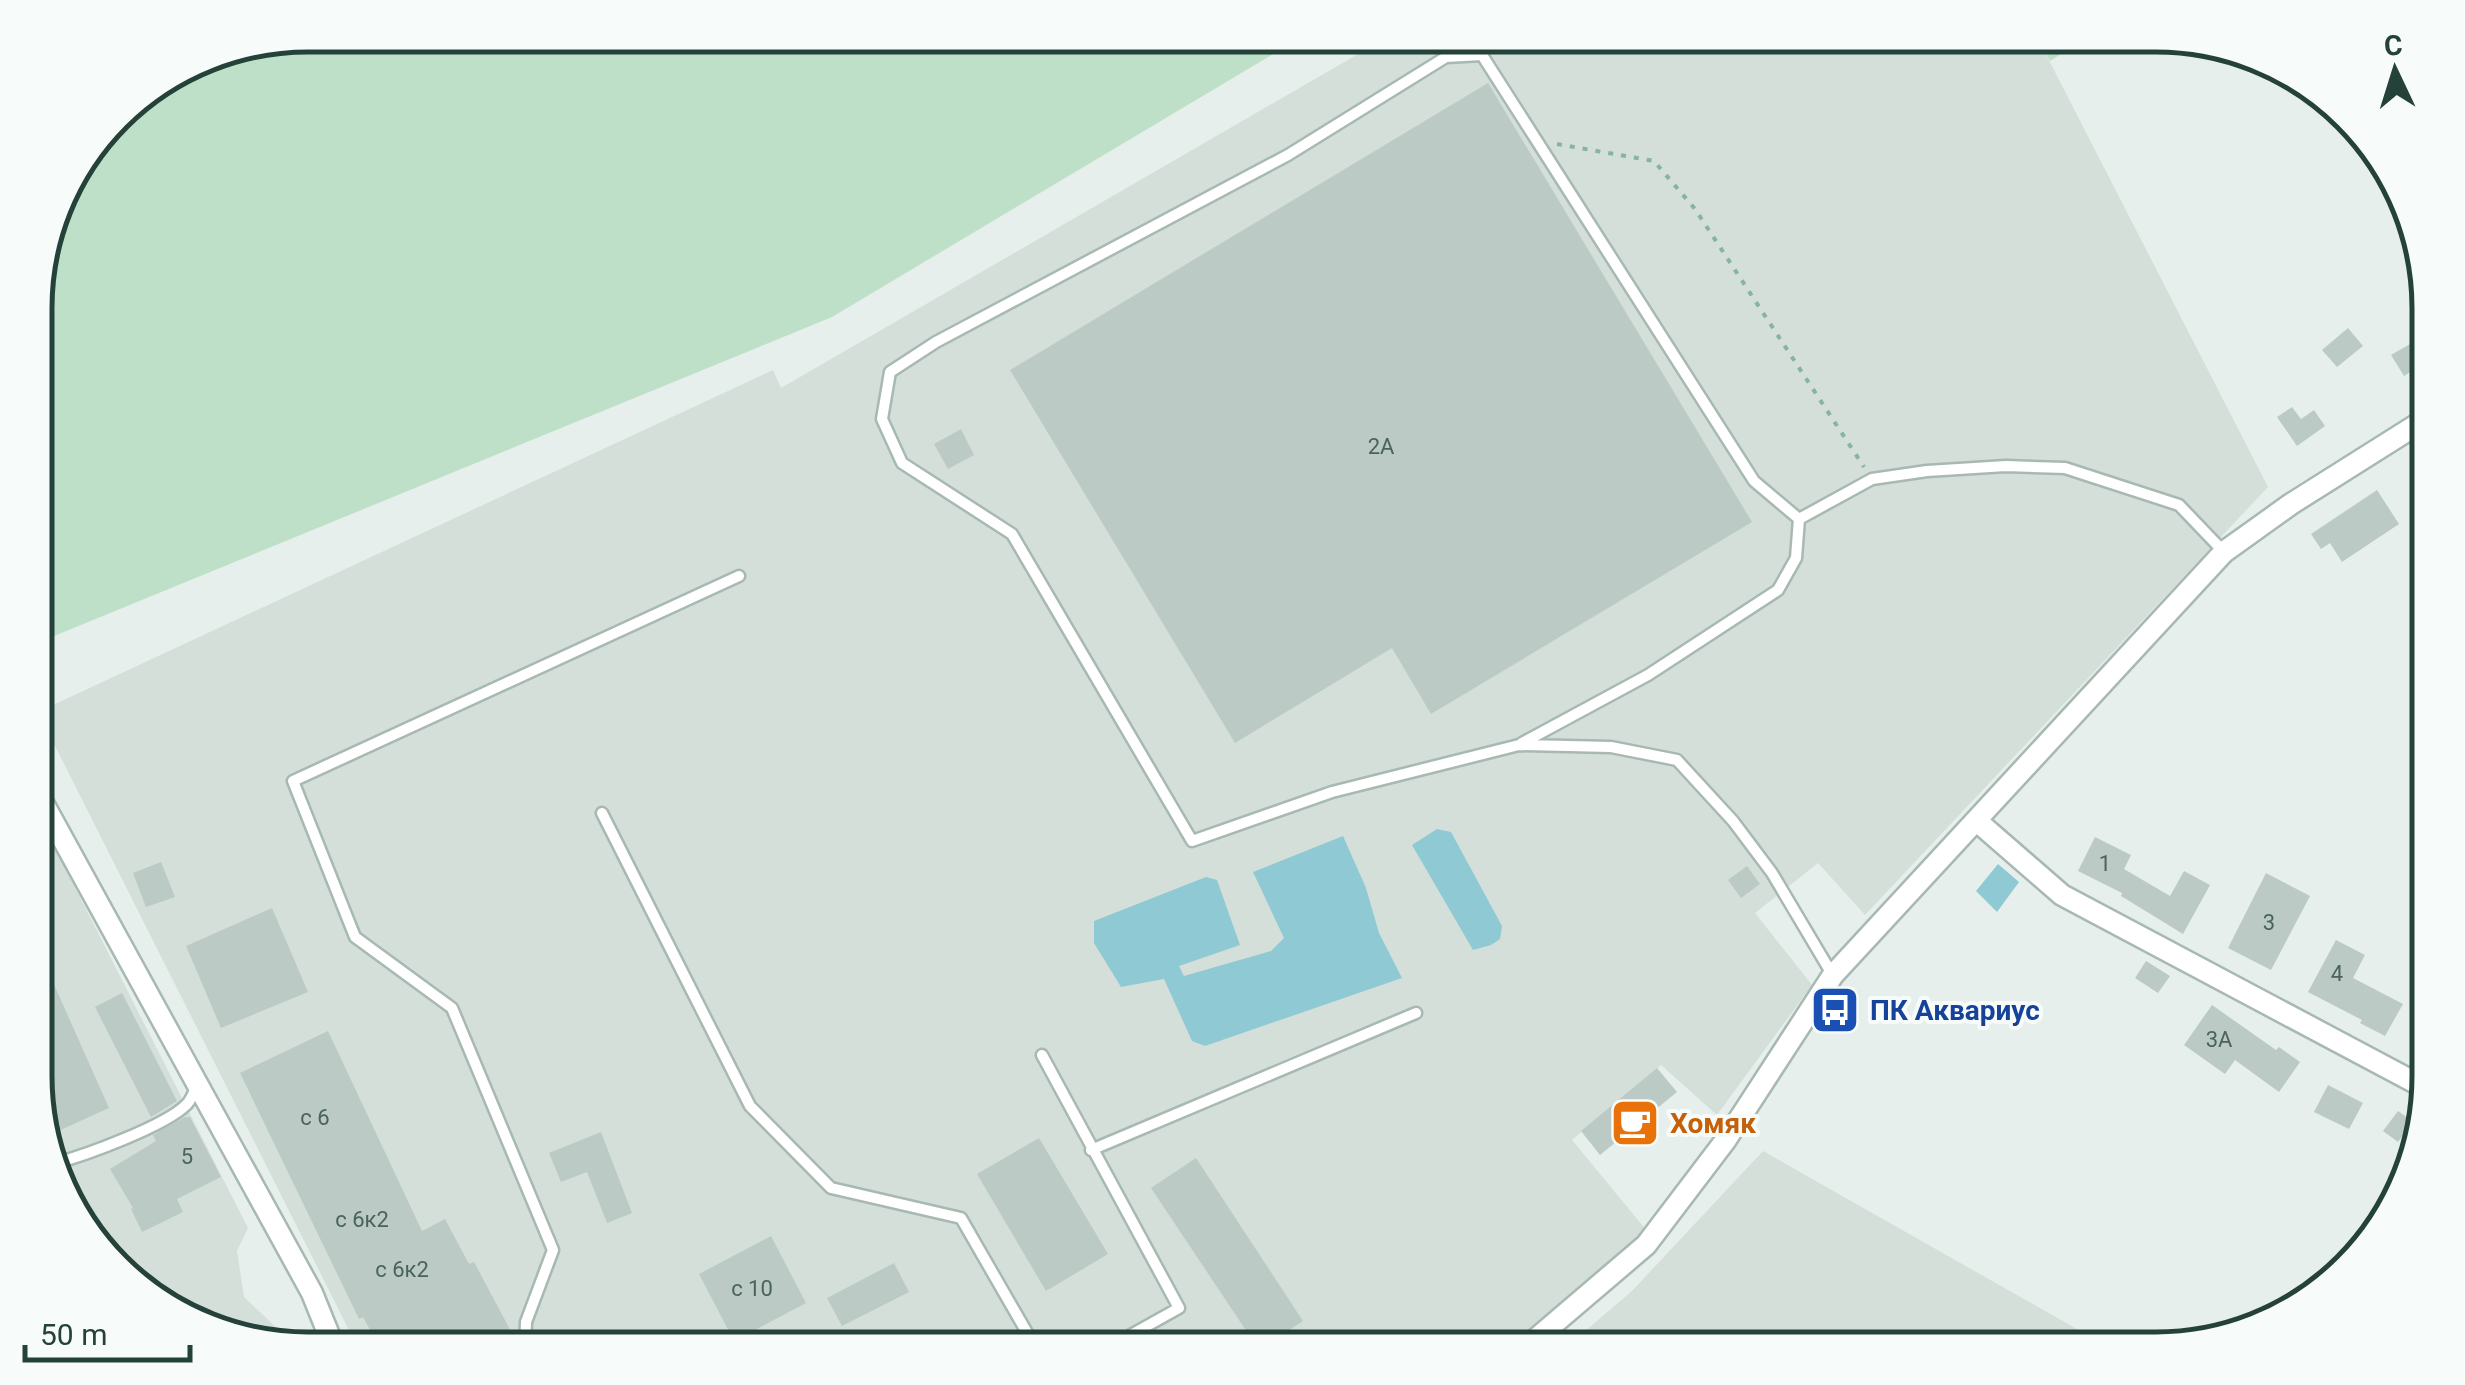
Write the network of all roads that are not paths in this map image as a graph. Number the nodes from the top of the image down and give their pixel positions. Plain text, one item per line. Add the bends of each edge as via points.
1 (2412, 428) edge
2 (1799, 519) junction
3 (2224, 552) junction
4 (738, 576) dead end
5 (1519, 745) junction
6 (602, 813) dead end
7 (52, 819) edge
8 (1978, 822) junction
9 (61, 835) junction
10 (52, 839) edge
11 (1833, 975) junction
12 (1416, 1014) dead end
13 (1042, 1056) dead end
14 (2412, 1080) edge
15 (198, 1084) junction
16 (1091, 1150) junction
17 (67, 1159) edge
18 (328, 1332) edge
19 (526, 1332) edge
20 (1026, 1332) edge
21 (1136, 1332) edge
22 (1544, 1332) edge

1 - 3 street
2 - 3 lane via 1872,480 2006,466 2065,468 2178,506
2 - 5 lane via 1796,558 1778,590 1648,675
2 - 5 lane via 1754,482 1482,55 1446,58 1288,155 890,372 882,419 902,462 1012,534 1192,841 1332,792
3 - 8 street
4 - 19 lane via 292,781 355,937 452,1008 554,1250
5 - 11 lane via 1611,746 1678,760 1772,873
6 - 20 lane via 750,1106 831,1188 961,1218
7 - 9 street
8 - 11 street
8 - 14 street via 2062,895
9 - 10 lane
9 - 15 street
11 - 22 street via 1646,1245
12 - 16 lane
13 - 16 lane
15 - 17 lane via 186,1106
15 - 18 street
16 - 21 lane via 1179,1308

